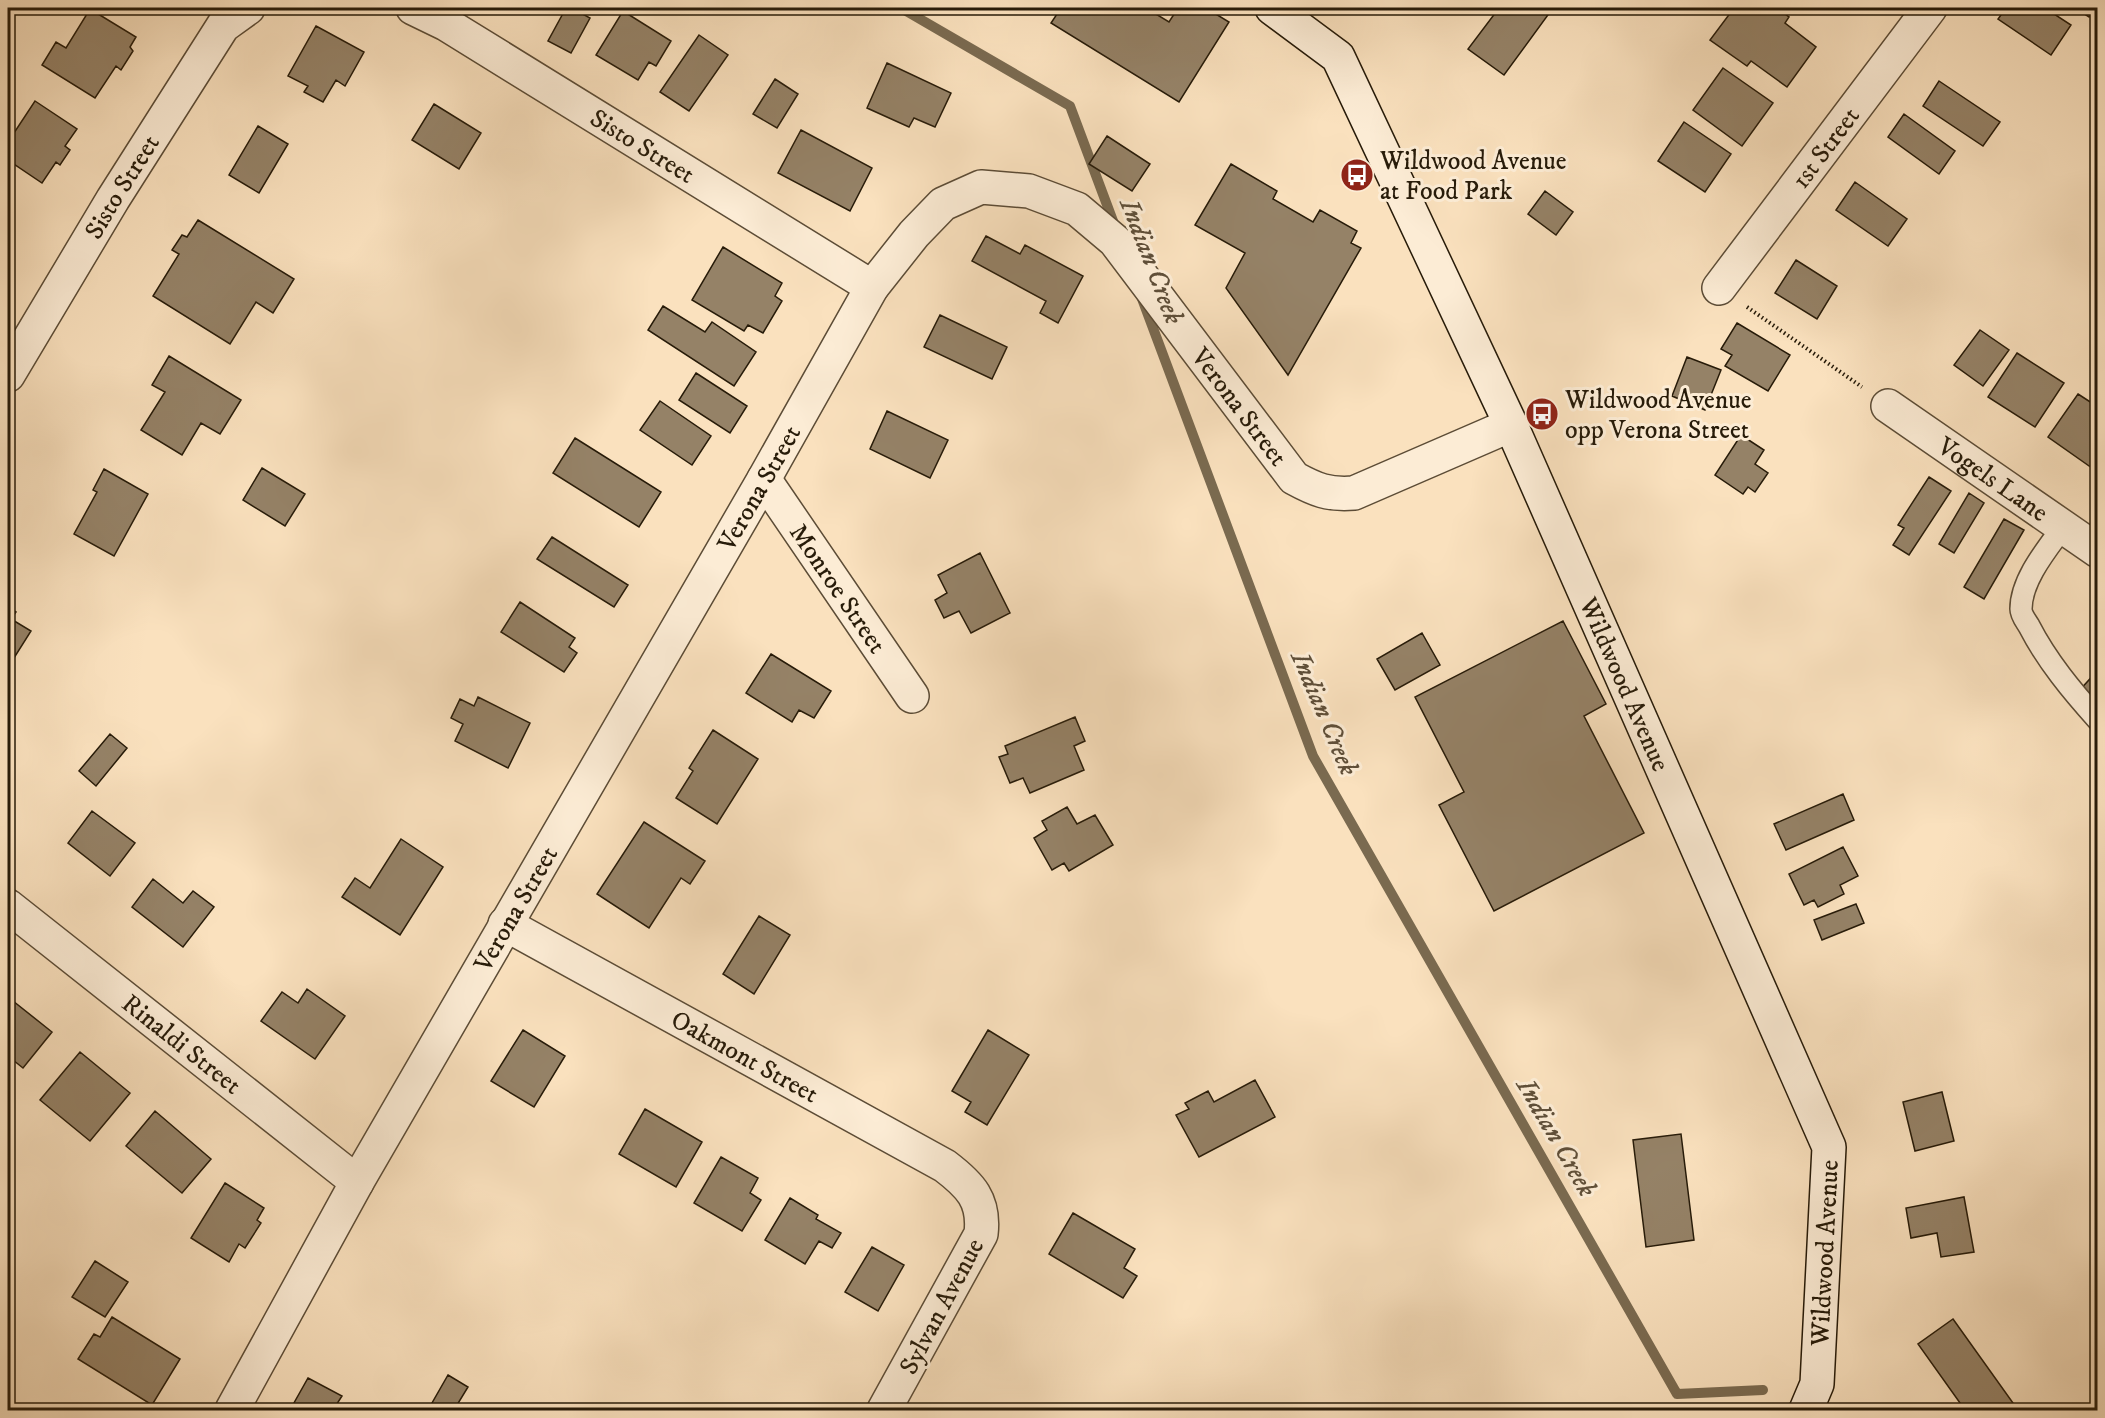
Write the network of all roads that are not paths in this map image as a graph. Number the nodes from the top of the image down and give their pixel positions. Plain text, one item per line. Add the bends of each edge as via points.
1 (248, 8) edge
2 (413, 8) edge
3 (1272, 8) edge
4 (1930, 8) edge
5 (872, 287) junction
6 (1719, 288) road end
7 (8, 375) edge
8 (1888, 405) road end
9 (1510, 425) junction
10 (764, 479) junction
11 (2063, 527) junction
12 (2097, 551) edge
13 (912, 696) dead end
14 (2097, 720) edge
15 (8, 906) edge
16 (505, 924) junction
17 (357, 1182) junction
18 (977, 1198) joint
19 (232, 1410) edge
20 (884, 1410) edge
21 (1806, 1410) edge

1 - 7 street, Sisto Street via 223,26
2 - 5 street, Sisto Street via 446,24
3 - 9 street, Wildwood Avenue via 1338,57
4 - 6 street, 1st Street
5 - 9 street, Verona Street via 943,204 981,187 1029,191 1077,209 1115,241 1294,477 1315,490 1354,493
5 - 10 street, Verona Street
8 - 11 street, Vogels Lane
9 - 21 street, Wildwood Avenue via 1829,1147 1817,1384
10 - 13 street, Monroe Street
10 - 16 street, Verona Street
11 - 12 street, Vogels Lane
11 - 14 lane via 2037,563 2021,611 2066,684
15 - 17 street, Rinaldi Street
16 - 17 street, Verona Street
16 - 18 street, Oakmont Street via 945,1166 965,1181
17 - 19 street, Verona Street
18 - 20 street, Sylvan Avenue via 983,1220 981,1234

